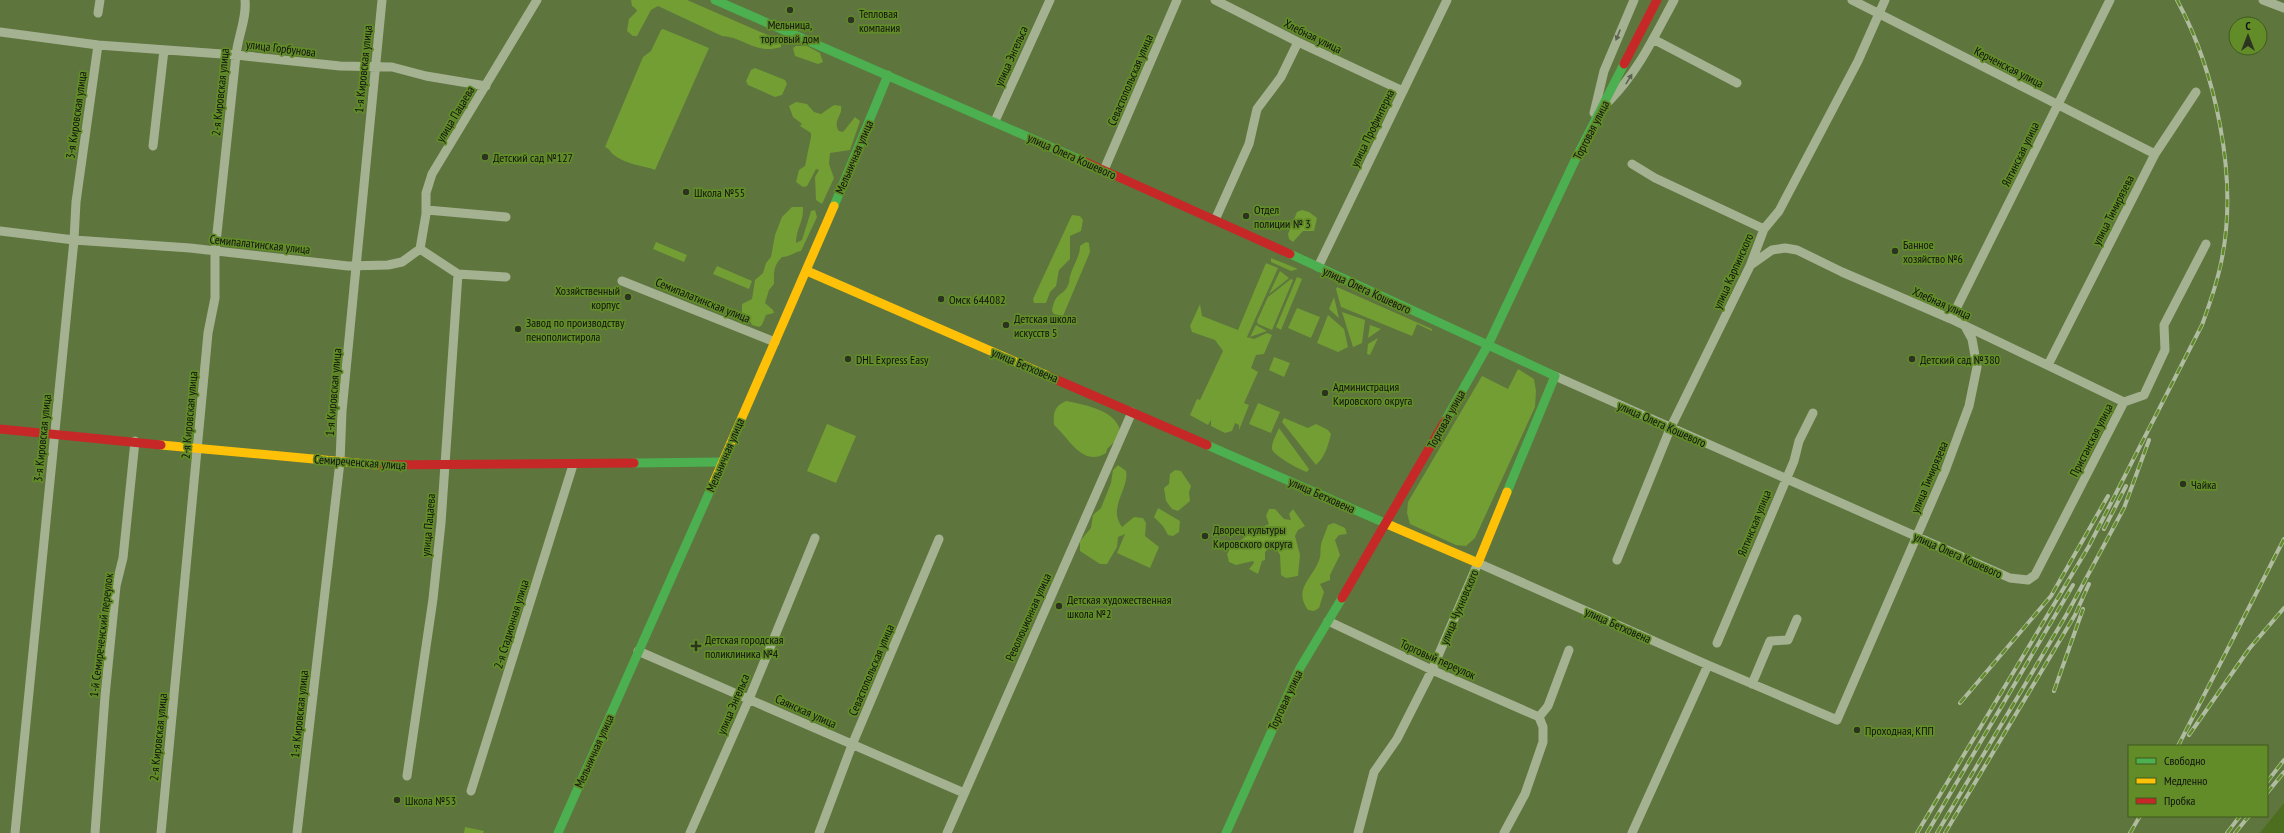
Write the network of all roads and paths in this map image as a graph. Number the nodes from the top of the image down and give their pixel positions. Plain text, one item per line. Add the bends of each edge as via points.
1 (100, 0) edge
2 (245, 0) edge
3 (382, 0) edge
4 (537, 0) edge
5 (715, 0) edge
6 (1050, 0) edge
7 (1177, 0) edge
8 (1215, 0) edge
9 (1447, 0) edge
10 (1634, 0) edge
11 (1657, 0) edge
12 (1674, 0) edge
13 (1852, 0) edge
14 (1885, 0) edge
15 (2110, 0) edge
16 (2264, 0) edge
17 (2284, 8) edge
18 (98, 12) dead end
19 (1878, 14) junction
20 (0, 32) edge
21 (1653, 40) junction
22 (1298, 42) junction
23 (98, 45) junction
24 (164, 50) junction
25 (236, 55) junction
26 (374, 67) junction
27 (888, 75) junction
28 (1737, 82) dead end
29 (486, 86) junction
30 (1403, 91) junction
31 (2196, 92) dead end
32 (2057, 105) junction
33 (1602, 107) junction
34 (995, 121) junction
35 (1583, 144) junction
36 (153, 146) dead end
37 (2156, 154) junction
38 (1632, 164) dead end
39 (1104, 170) junction
40 (427, 210) junction
41 (506, 217) dead end
42 (1215, 220) junction
43 (1764, 230) junction
44 (0, 231) edge
45 (74, 240) junction
46 (2206, 244) dead end
47 (420, 250) junction
48 (215, 252) junction
49 (357, 266) junction
50 (1750, 266) junction
51 (1318, 268) junction
52 (807, 271) junction
53 (458, 274) junction
54 (506, 278) dead end
55 (622, 281) dead end
56 (1951, 319) junction
57 (1966, 326) junction
58 (775, 342) junction
59 (1488, 344) junction
60 (2048, 365) junction
61 (1555, 376) junction
62 (2124, 402) junction
63 (1132, 412) junction
64 (1813, 413) dead end
65 (1670, 428) junction
66 (0, 429) edge
67 (54, 434) junction
68 (134, 441) junction
69 (199, 447) junction
70 (340, 462) junction
71 (721, 462) junction
72 (573, 465) junction
73 (445, 467) junction
74 (1785, 478) junction
75 (1387, 524) junction
76 (1916, 535) junction
77 (815, 538) dead end
78 (939, 539) dead end
79 (1617, 560) dead end
80 (1478, 563) junction
81 (2019, 580) joint
82 (1797, 618) dead end
83 (1328, 621) junction
84 (1717, 643) dead end
85 (1569, 650) dead end
86 (638, 651) junction
87 (1708, 665) junction
88 (1432, 670) junction
89 (1752, 684) junction
90 (749, 699) junction
91 (1539, 717) junction
92 (1837, 720) joint
93 (852, 744) junction
94 (407, 776) dead end
95 (471, 791) dead end
96 (964, 793) junction
97 (15, 833) edge
98 (95, 833) edge
99 (161, 833) edge
100 (297, 833) edge
101 (558, 833) edge
102 (690, 833) edge
103 (819, 833) edge
104 (947, 833) edge
105 (1226, 833) edge
106 (1358, 833) edge
107 (1504, 833) edge
108 (1632, 833) edge

1 - 18 street
2 - 25 street, 2-я Кировская улица via 246,11
3 - 26 street, 1-я Кировская улица
4 - 29 street, улица Пацаева
5 - 27 main road, улица Олега Кошевого
6 - 34 street, улица Энгельса
7 - 39 street, Севастопольская улица
8 - 22 street, Хлебная улица
9 - 30 street, улица Профинтерна
10 -> 35 street via 1604,71
11 - 33 main road, Торговая улица
12 - 21 street
13 - 19 street, Керченская улица
14 - 19 street, улица Карпинского
15 - 32 street, Ялтинская улица
16 - 17 street
19 - 32 street, Керченская улица
19 - 43 street, улица Карпинского via 1858,61 1779,211
20 - 23 street, улица Горбунова
21 - 28 street
33 -> 21 street via 1625,84
22 - 30 street, Хлебная улица
22 - 42 street via 1281,77 1257,109 1249,144
23 - 24 street, улица Горбунова
23 - 45 street, 3-я Кировская улица via 77,194
24 - 25 street, улица Горбунова
24 - 36 street
25 - 26 street, улица Горбунова via 304,64
25 - 48 street, 2-я Кировская улица
26 - 29 street, улица Горбунова via 404,69 426,76
26 - 49 street, 1-я Кировская улица
27 - 34 main road, улица Олега Кошевого
27 - 52 main road, Мельничная улица
29 - 40 street, улица Пацаева via 432,174 426,194
30 - 51 street, улица Профинтерна
31 - 37 street, улица Тимирязева
32 - 37 street, Керченская улица
32 - 56 street, Ялтинская улица
33 - 35 main road, Торговая улица
34 - 39 main road, улица Олега Кошевого
35 - 59 main road, Торговая улица
37 - 60 street, улица Тимирязева
38 - 43 street via 1655,178
39 - 42 main road, улица Олега Кошевого
40 - 41 street
40 - 47 street, улица Пацаева
42 - 51 main road, улица Олега Кошевого
43 - 50 street, улица Карпинского
44 - 45 street, Семипалатинская улица
45 - 48 street, Семипалатинская улица
45 - 67 street, 3-я Кировская улица
46 - 62 street, Пристанская улица via 2164,325 2165,350 2144,395
47 - 49 street, Семипалатинская улица via 402,262
47 - 53 street
48 - 49 street, Семипалатинская улица
48 - 69 street, 2-я Кировская улица via 215,298 208,333
49 - 70 street, 1-я Кировская улица via 342,411
50 - 56 street, Хлебная улица via 1772,250 1797,250
50 - 65 street, улица Карпинского
51 - 59 main road, улица Олега Кошевого
52 - 58 main road, Мельничная улица
52 - 63 main road, улица Бетховена
53 - 54 street
53 - 73 street, улица Пацаева
55 - 58 street, Семипалатинская улица
56 - 57 street, Хлебная улица
57 - 60 street, Хлебная улица
57 - 76 street, улица Тимирязева via 1976,352 1976,380 1957,442
58 - 71 main road, Мельничная улица
59 - 61 main road, улица Олега Кошевого
59 - 75 main road, Торговая улица
60 - 62 street, Хлебная улица
61 - 65 street, улица Олега Кошевого
61 - 80 main road, улица Чухновского
62 - 81 street, Пристанская улица via 2035,575 2028,580
63 - 75 main road, улица Бетховена
63 - 96 street, Революционная улица
64 - 74 street, Ялтинская улица
65 - 74 street, улица Олега Кошевого
65 - 79 street, улица Карпинского
66 - 67 main road, Семиреченская улица
67 - 68 main road, Семиреченская улица
67 - 97 street, 3-я Кировская улица
68 - 69 main road, Семиреченская улица
68 - 98 street, 1-й Семиреченский переулок via 124,558 116,586 106,681
69 - 70 main road, Семиреченская улица
69 - 99 street, 2-я Кировская улица
70 - 73 main road, Семиреченская улица
70 - 100 street, 1-я Кировская улица
71 - 72 main road, Семиреченская улица
71 - 86 main road, Мельничная улица
72 - 73 main road, Семиреченская улица
72 - 95 street, 2-я Стадионная улица
73 - 94 street, улица Пацаева via 433,599
74 - 76 street, улица Олега Кошевого
74 - 84 street, Ялтинская улица
75 - 80 main road, улица Бетховена
75 - 83 main road, Торговая улица
76 - 81 street, улица Олега Кошевого
76 - 92 street, улица Тимирязева
77 - 90 street, улица Энгельса
78 - 93 street, Севастопольская улица
80 - 87 street, улица Бетховена
80 - 88 street, улица Чухновского
82 - 89 street via 1788,640 1770,641
83 - 88 street, Торговый переулок
83 - 105 main road, Торговая улица via 1283,703
85 - 91 street via 1548,706
86 - 90 street, Саянская улица
86 - 101 main road, Мельничная улица
87 - 89 street, улица Бетховена
87 - 108 street
88 - 91 street, Торговый переулок
88 - 106 street, улица Чухновского via 1397,739 1374,772
89 - 92 street, улица Бетховена
90 - 93 street, Саянская улица
90 - 102 street, улица Энгельса
91 - 107 street via 1544,742 1525,794
93 - 96 street, Саянская улица
93 - 103 street, Севастопольская улица
96 - 104 street, Революционная улица

